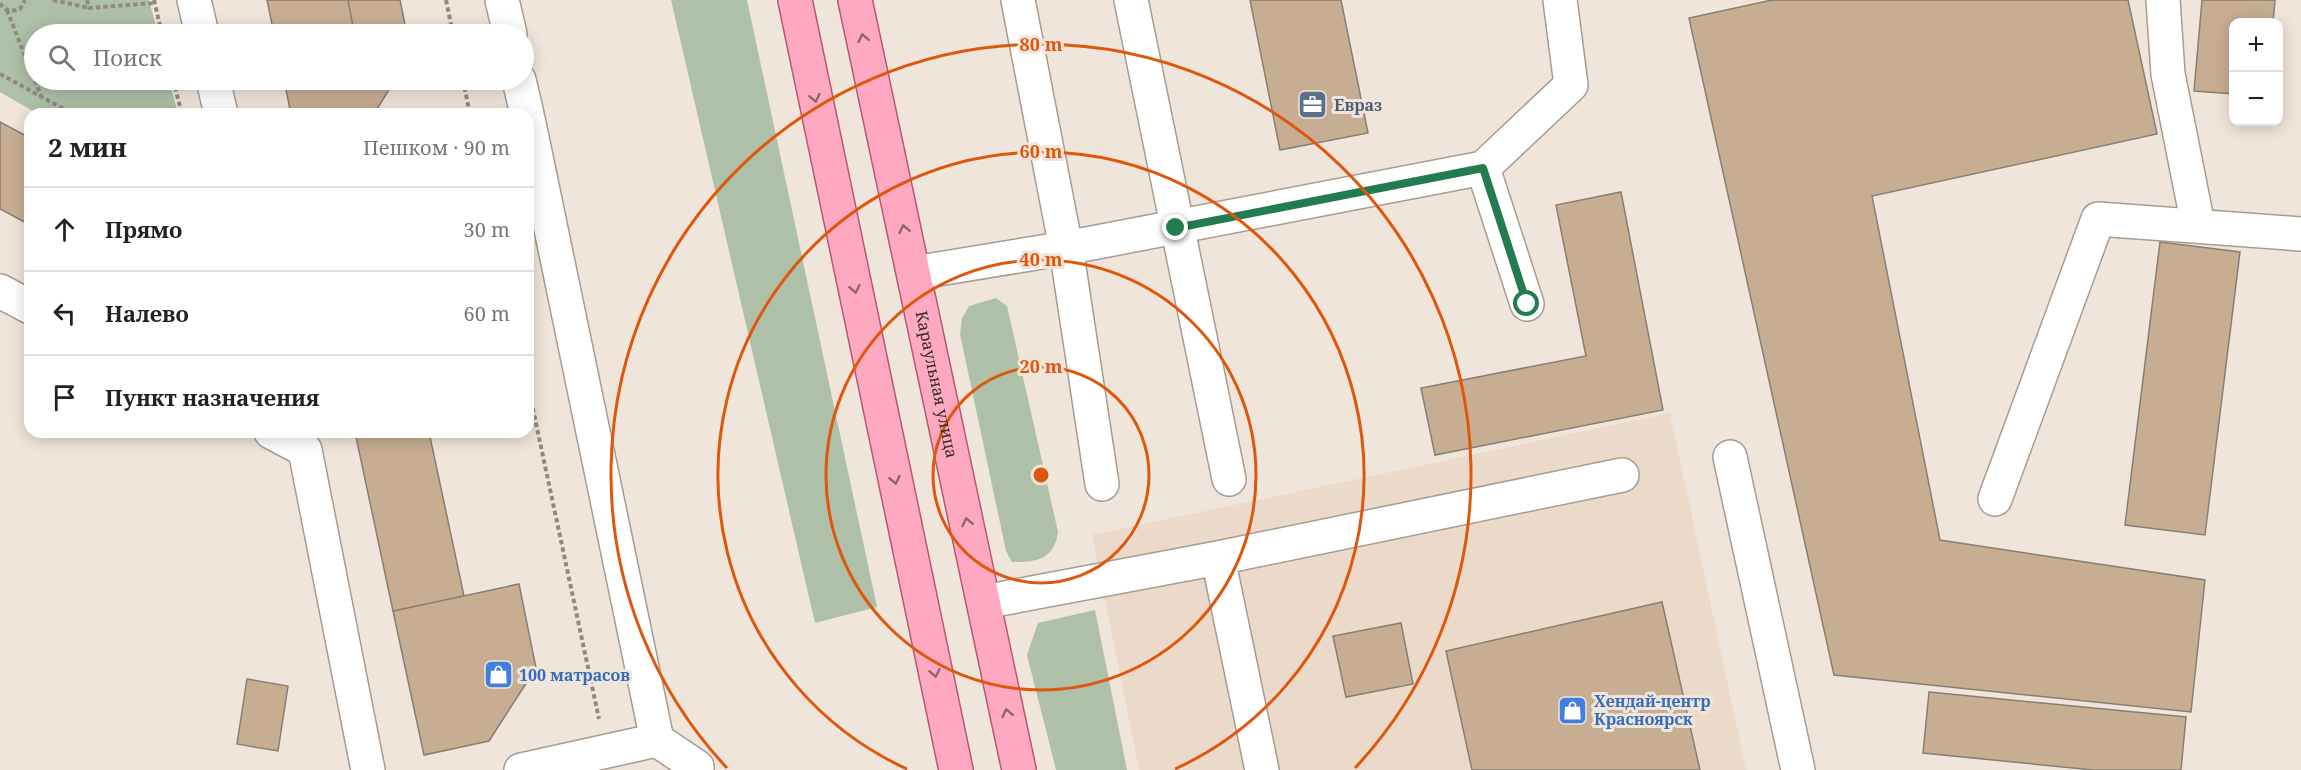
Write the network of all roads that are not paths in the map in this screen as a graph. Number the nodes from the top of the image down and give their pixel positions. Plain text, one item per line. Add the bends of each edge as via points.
1 (194, 0) edge
2 (502, 0) edge
3 (795, 0) edge
4 (855, 0) edge
5 (1018, 0) edge
6 (1131, 0) edge
7 (1560, 0) edge
8 (2163, 0) edge
9 (200, 24) edge
10 (508, 24) edge
11 (215, 90) edge
12 (521, 90) edge
13 (220, 108) edge
14 (526, 108) edge
15 (534, 162) edge
16 (1483, 168) junction
17 (2198, 225) junction
18 (1176, 228) junction
19 (2301, 234) edge
20 (1066, 249) junction
21 (914, 273) junction
22 (0, 291) edge
23 (24, 304) edge
24 (1527, 304) dead end
25 (282, 438) edge
26 (1730, 457) dead end
27 (1622, 475) dead end
28 (1229, 479) dead end
29 (1102, 484) dead end
30 (1995, 500) dead end
31 (1218, 558) junction
32 (984, 602) junction
33 (657, 740) junction
34 (368, 770) edge
35 (521, 770) edge
36 (697, 770) edge
37 (956, 770) edge
38 (1019, 770) edge
39 (1262, 770) edge
40 (1798, 770) edge

1 - 9 lane
2 - 10 lane
3 -> 37 main road
21 -> 4 main road, Караульная улица
5 - 20 lane
6 - 18 lane
7 - 16 lane via 1571,85
8 - 17 lane via 2168,74
11 - 13 lane
12 - 14 lane
15 - 33 lane
16 - 18 lane
16 - 24 lane
17 - 19 lane
17 - 30 lane via 2098,219
18 - 20 lane
18 - 28 lane
20 - 21 lane
20 - 29 lane
32 -> 21 main road, Караульная улица
22 - 23 lane
25 - 34 lane via 305,450
26 - 40 lane
27 - 31 lane
31 - 32 lane
31 - 39 lane
38 -> 32 main road, Караульная улица
33 - 35 lane
33 - 36 lane

